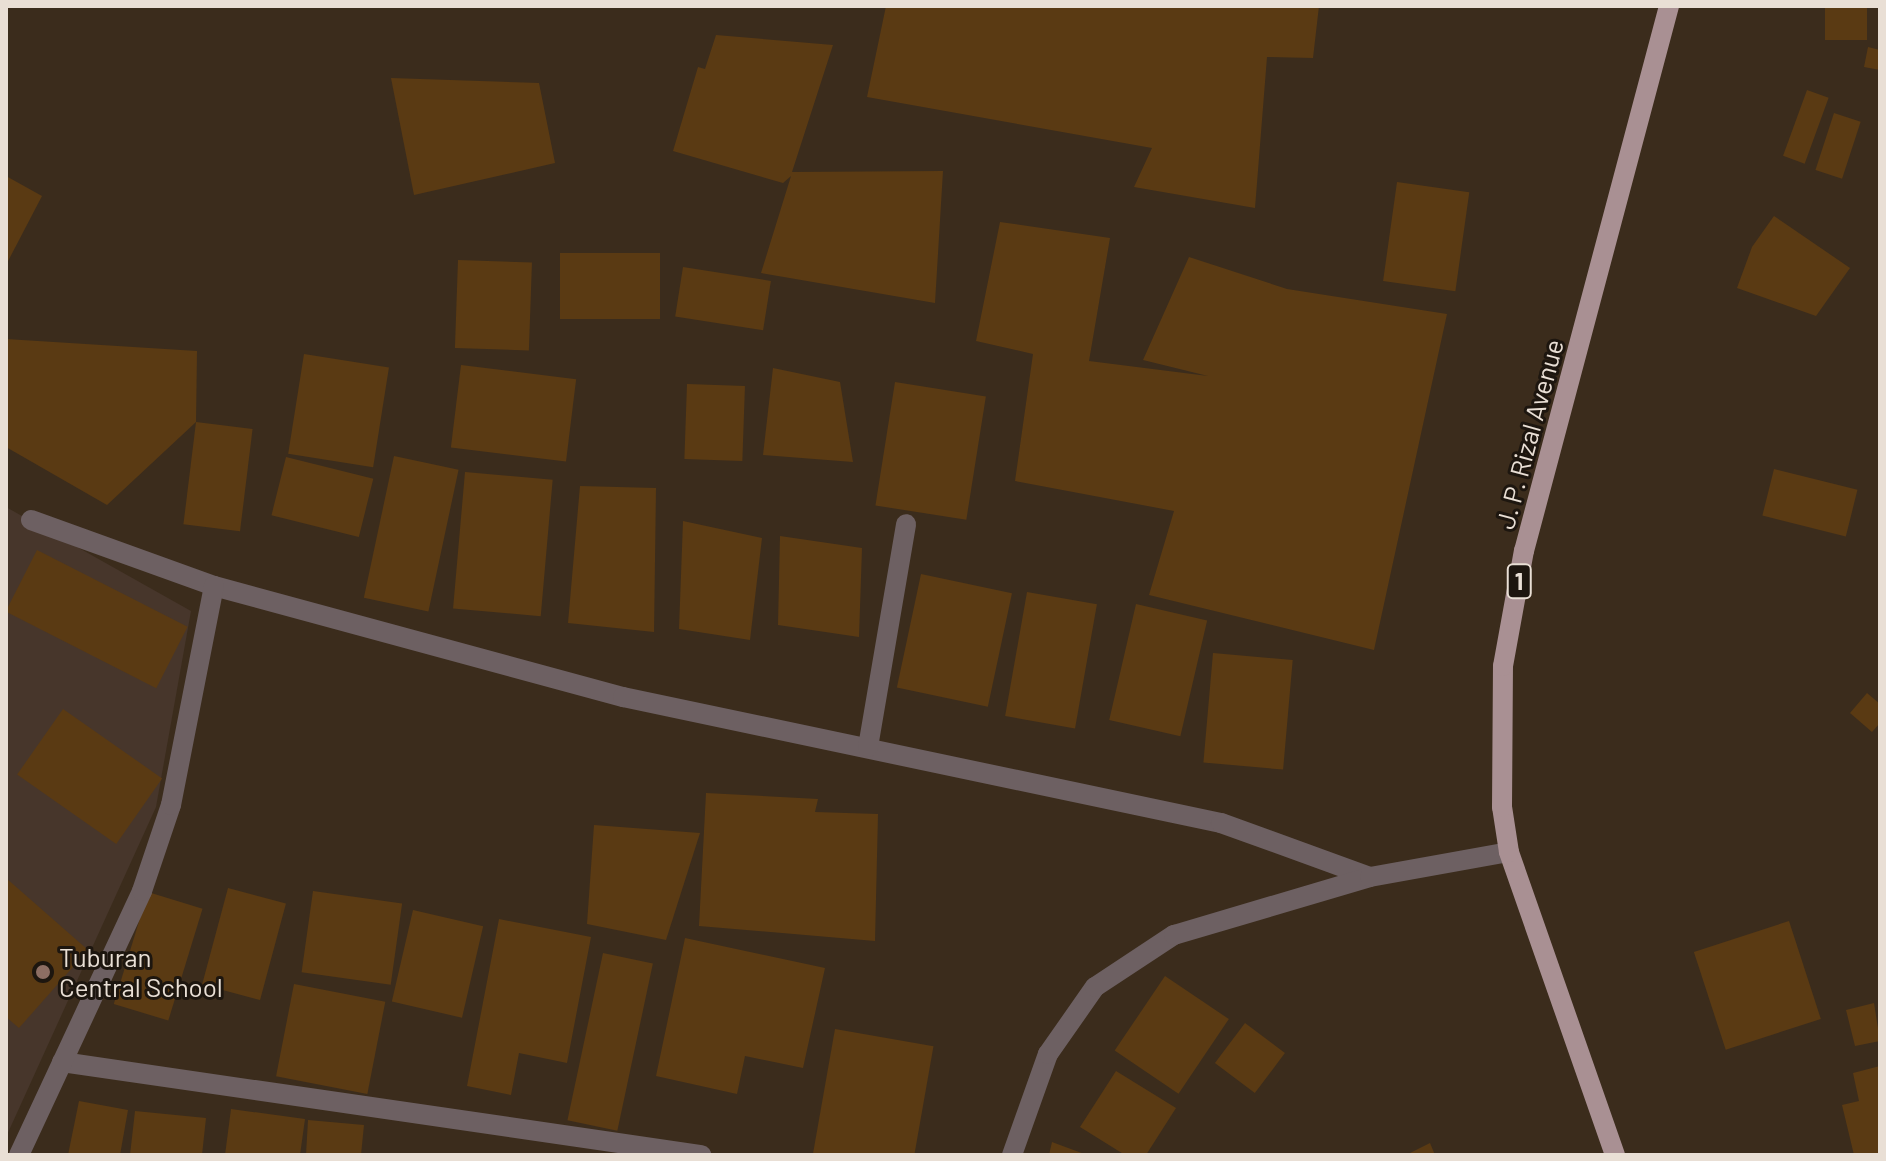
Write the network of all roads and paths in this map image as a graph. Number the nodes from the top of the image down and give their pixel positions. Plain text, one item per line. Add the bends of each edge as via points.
1 (1669, 6) edge
2 (31, 520) dead end
3 (906, 524) dead end
4 (214, 586) junction
5 (868, 747) junction
6 (1509, 852) junction
7 (1370, 877) junction
8 (62, 1062) junction
9 (19, 1155) edge
10 (701, 1155) edge
11 (1012, 1155) edge
12 (1615, 1155) edge

1 - 6 main road, J. P. Rizal Avenue / 1 via 1524,551 1503,666 1502,807
2 - 4 street
3 - 5 street
4 - 5 street via 623,697
4 - 8 street via 171,805 142,891
5 - 7 street via 1221,823
6 - 7 street
6 - 12 main road, J. P. Rizal Avenue / 1
7 - 11 street via 1174,935 1095,987 1048,1054
8 - 9 street
8 - 10 street

